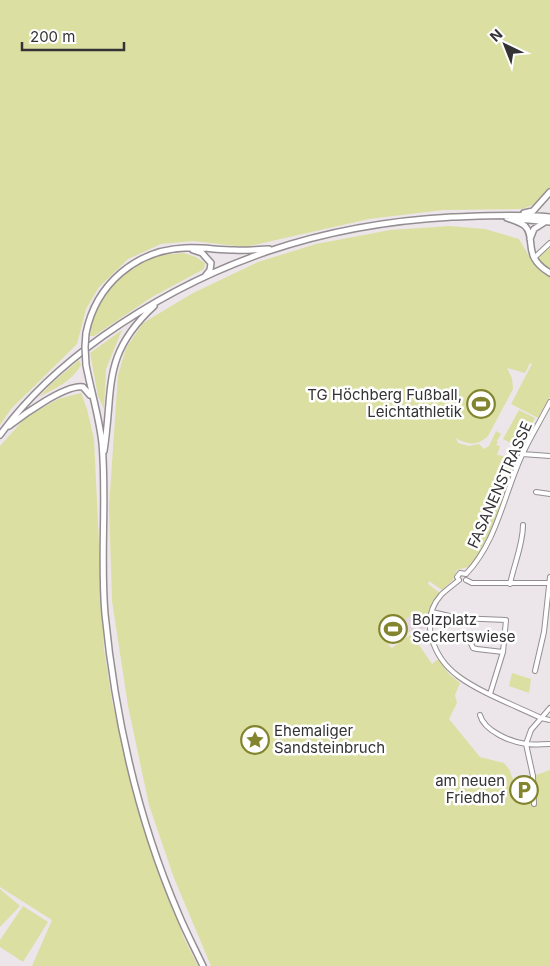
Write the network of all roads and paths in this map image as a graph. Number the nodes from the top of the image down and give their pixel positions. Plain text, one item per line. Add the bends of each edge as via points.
1 (550, 192) edge
2 (501, 216) junction
3 (510, 216) junction
4 (549, 220) edge
5 (530, 239) junction
6 (550, 243) edge
7 (185, 248) junction
8 (275, 248) junction
9 (534, 258) junction
10 (550, 274) edge
11 (204, 277) junction
12 (161, 300) junction
13 (94, 402) junction
14 (550, 402) edge
15 (1, 433) edge
16 (522, 454) junction
17 (550, 456) edge
18 (103, 461) junction
19 (536, 492) dead end
20 (550, 494) edge
21 (523, 525) dead end
22 (466, 574) junction
23 (550, 577) edge
24 (459, 580) junction
25 (466, 580) junction
26 (510, 584) junction
27 (550, 584) edge
28 (432, 612) junction
29 (544, 632) junction
30 (550, 632) edge
31 (470, 641) dead end
32 (503, 652) junction
33 (535, 671) dead end
34 (490, 694) junction
35 (550, 708) edge
36 (480, 715) dead end
37 (540, 718) junction
38 (550, 720) edge
39 (526, 744) junction
40 (550, 744) edge
41 (534, 804) dead end
42 (204, 966) edge

1 - 3 main road via 533,211
2 - 3 main road
2 - 5 main road via 524,226
2 - 8 main road via 379,223
3 - 4 main road
4 - 5 main road via 534,229
5 - 9 main road
6 - 9 street
7 - 8 main road
7 - 11 main road via 198,251 211,263
7 - 13 main road, bridge via 151,254 132,263 98,298 86,333 85,347
8 - 11 main road
9 - 10 main road
11 - 12 main road
12 - 15 main road via 119,325 65,366 28,400
12 - 18 main road via 134,326 116,358
13 - 15 main road via 83,387 72,388 30,411
13 - 18 main road
14 - 16 street, FASANENSTRASSE
16 - 17 street
16 - 22 street, FASANENSTRASSE via 498,521 476,564
18 - 42 main road via 105,614 126,749 158,861
19 - 20 street
21 - 26 street
22 - 24 street via 460,573
22 - 25 street
23 - 27 street
24 - 25 street
24 - 28 street via 441,595
25 - 26 street
26 - 27 street
27 - 29 street
28 - 32 street via 458,618 506,620
28 - 34 street via 429,630 440,658 458,676
29 - 30 street
29 - 33 street
31 - 32 street via 473,648
32 - 34 street
34 - 37 street
35 - 37 street
36 - 39 street via 489,728
37 - 38 street
37 - 39 street
39 - 40 street
39 - 41 street via 533,776

